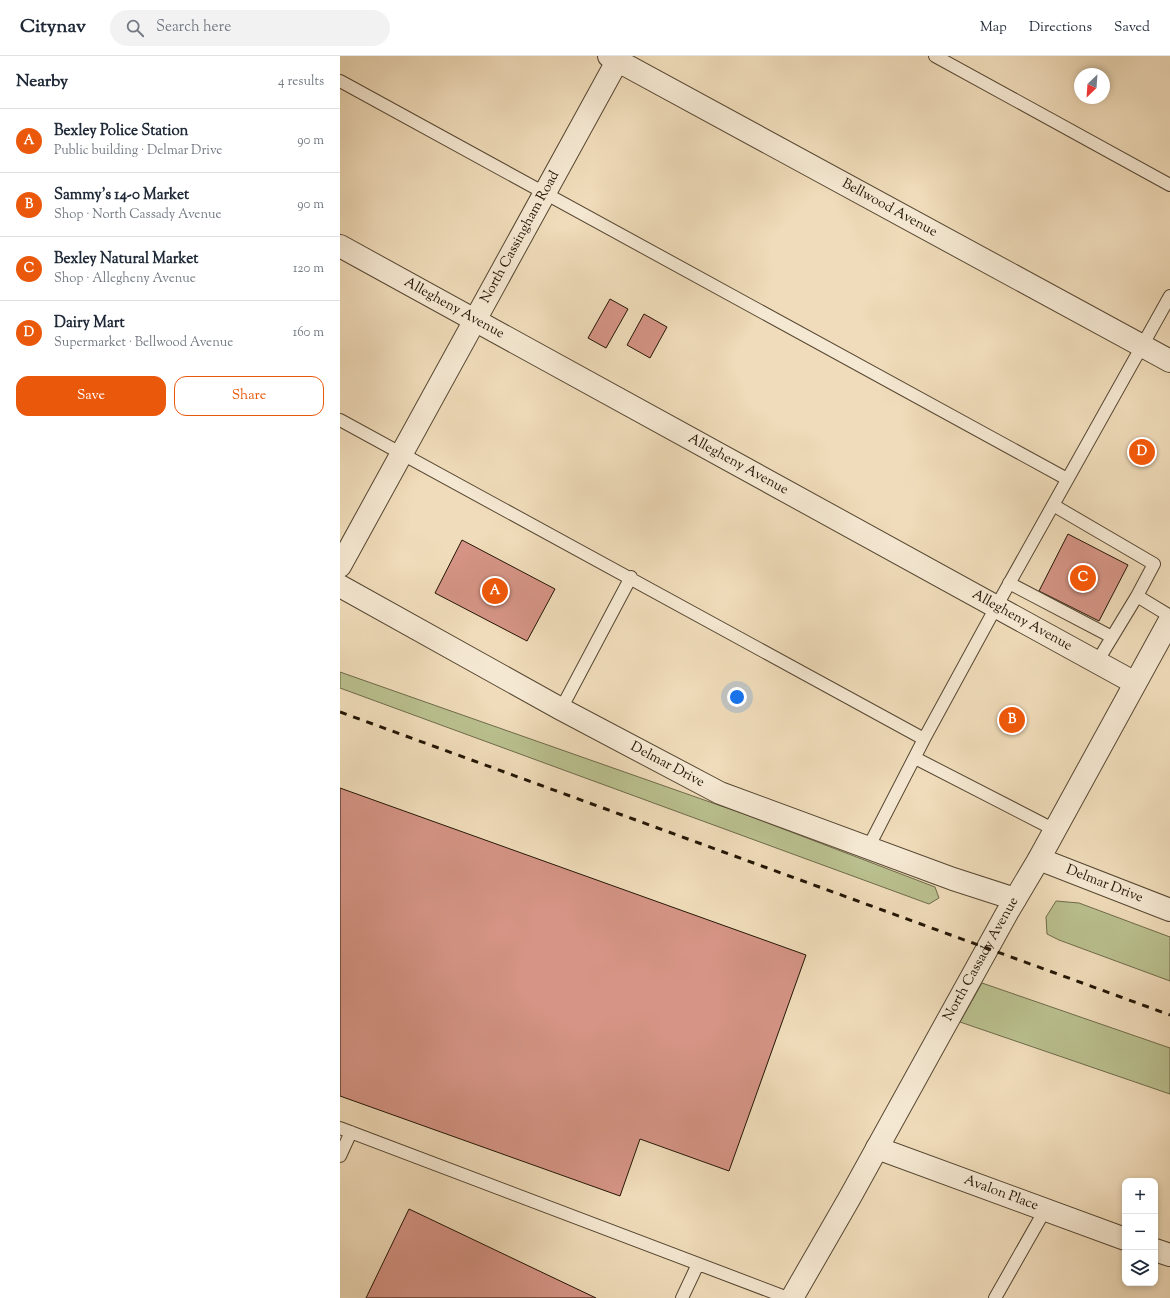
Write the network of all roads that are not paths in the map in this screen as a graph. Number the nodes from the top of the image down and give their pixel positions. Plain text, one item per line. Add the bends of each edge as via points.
1 (935, 56) edge
2 (616, 58) edge
3 (340, 81) edge
4 (1170, 185) edge
5 (544, 194) junction
6 (340, 246) edge
7 (1170, 296) edge
8 (475, 320) junction
9 (1142, 346) junction
10 (1170, 361) edge
11 (340, 420) edge
12 (402, 453) junction
13 (1068, 479) junction
14 (1053, 505) junction
15 (340, 566) edge
16 (631, 577) junction
17 (1009, 582) junction
18 (340, 586) edge
19 (1137, 596) junction
20 (996, 607) junction
21 (1170, 616) edge
22 (1170, 620) edge
23 (1112, 637) junction
24 (1097, 662) junction
25 (1135, 683) junction
26 (561, 709) junction
27 (924, 739) junction
28 (915, 758) junction
29 (1055, 830) junction
30 (868, 848) junction
31 (1039, 859) junction
32 (1015, 899) junction
33 (1170, 910) edge
34 (346, 1130) edge
35 (877, 1148) junction
36 (340, 1156) edge
37 (1045, 1210) junction
38 (1122, 1238) edge
39 (1158, 1251) edge
40 (1170, 1255) edge
41 (698, 1264) junction
42 (682, 1298) edge
43 (788, 1298) edge
44 (792, 1298) edge
45 (996, 1298) edge

1 - 4 lane
2 - 5 street, North Cassingham Road
2 - 9 street, Bellwood Avenue
3 - 5 lane
5 - 8 street, North Cassingham Road
5 - 13 lane
6 - 8 street, Allegheny Avenue
7 - 9 lane
8 - 12 street, North Cassingham Road
8 - 20 street, Allegheny Avenue
9 - 10 street, Bellwood Avenue
9 - 13 lane
11 - 12 lane
12 - 15 street, North Cassingham Road
12 - 16 lane
13 - 14 lane
14 - 17 lane
14 - 19 lane via 1154,564
16 - 26 lane
16 - 27 lane
17 - 20 lane
17 - 23 lane
18 - 26 street, Delmar Drive
19 - 21 lane
19 - 23 lane
20 - 24 street, Allegheny Avenue
20 - 27 lane
22 - 25 street, North Cassady Avenue
23 - 24 lane
24 - 25 street, Allegheny Avenue
25 - 29 street, North Cassady Avenue
26 - 30 street, Delmar Drive via 720,793
27 - 28 lane
28 - 29 lane
28 - 30 lane
29 - 31 street, North Cassady Avenue
30 - 32 street, Delmar Drive
31 - 32 street, North Cassady Avenue
31 - 33 street, Delmar Drive
32 - 35 street, North Cassady Avenue
34 - 36 lane
34 - 41 lane
35 - 37 street, Avalon Place
35 - 44 street, North Cassady Avenue
37 - 38 street, Avalon Place
37 - 45 lane
39 - 40 street
41 - 42 lane
41 - 43 lane

